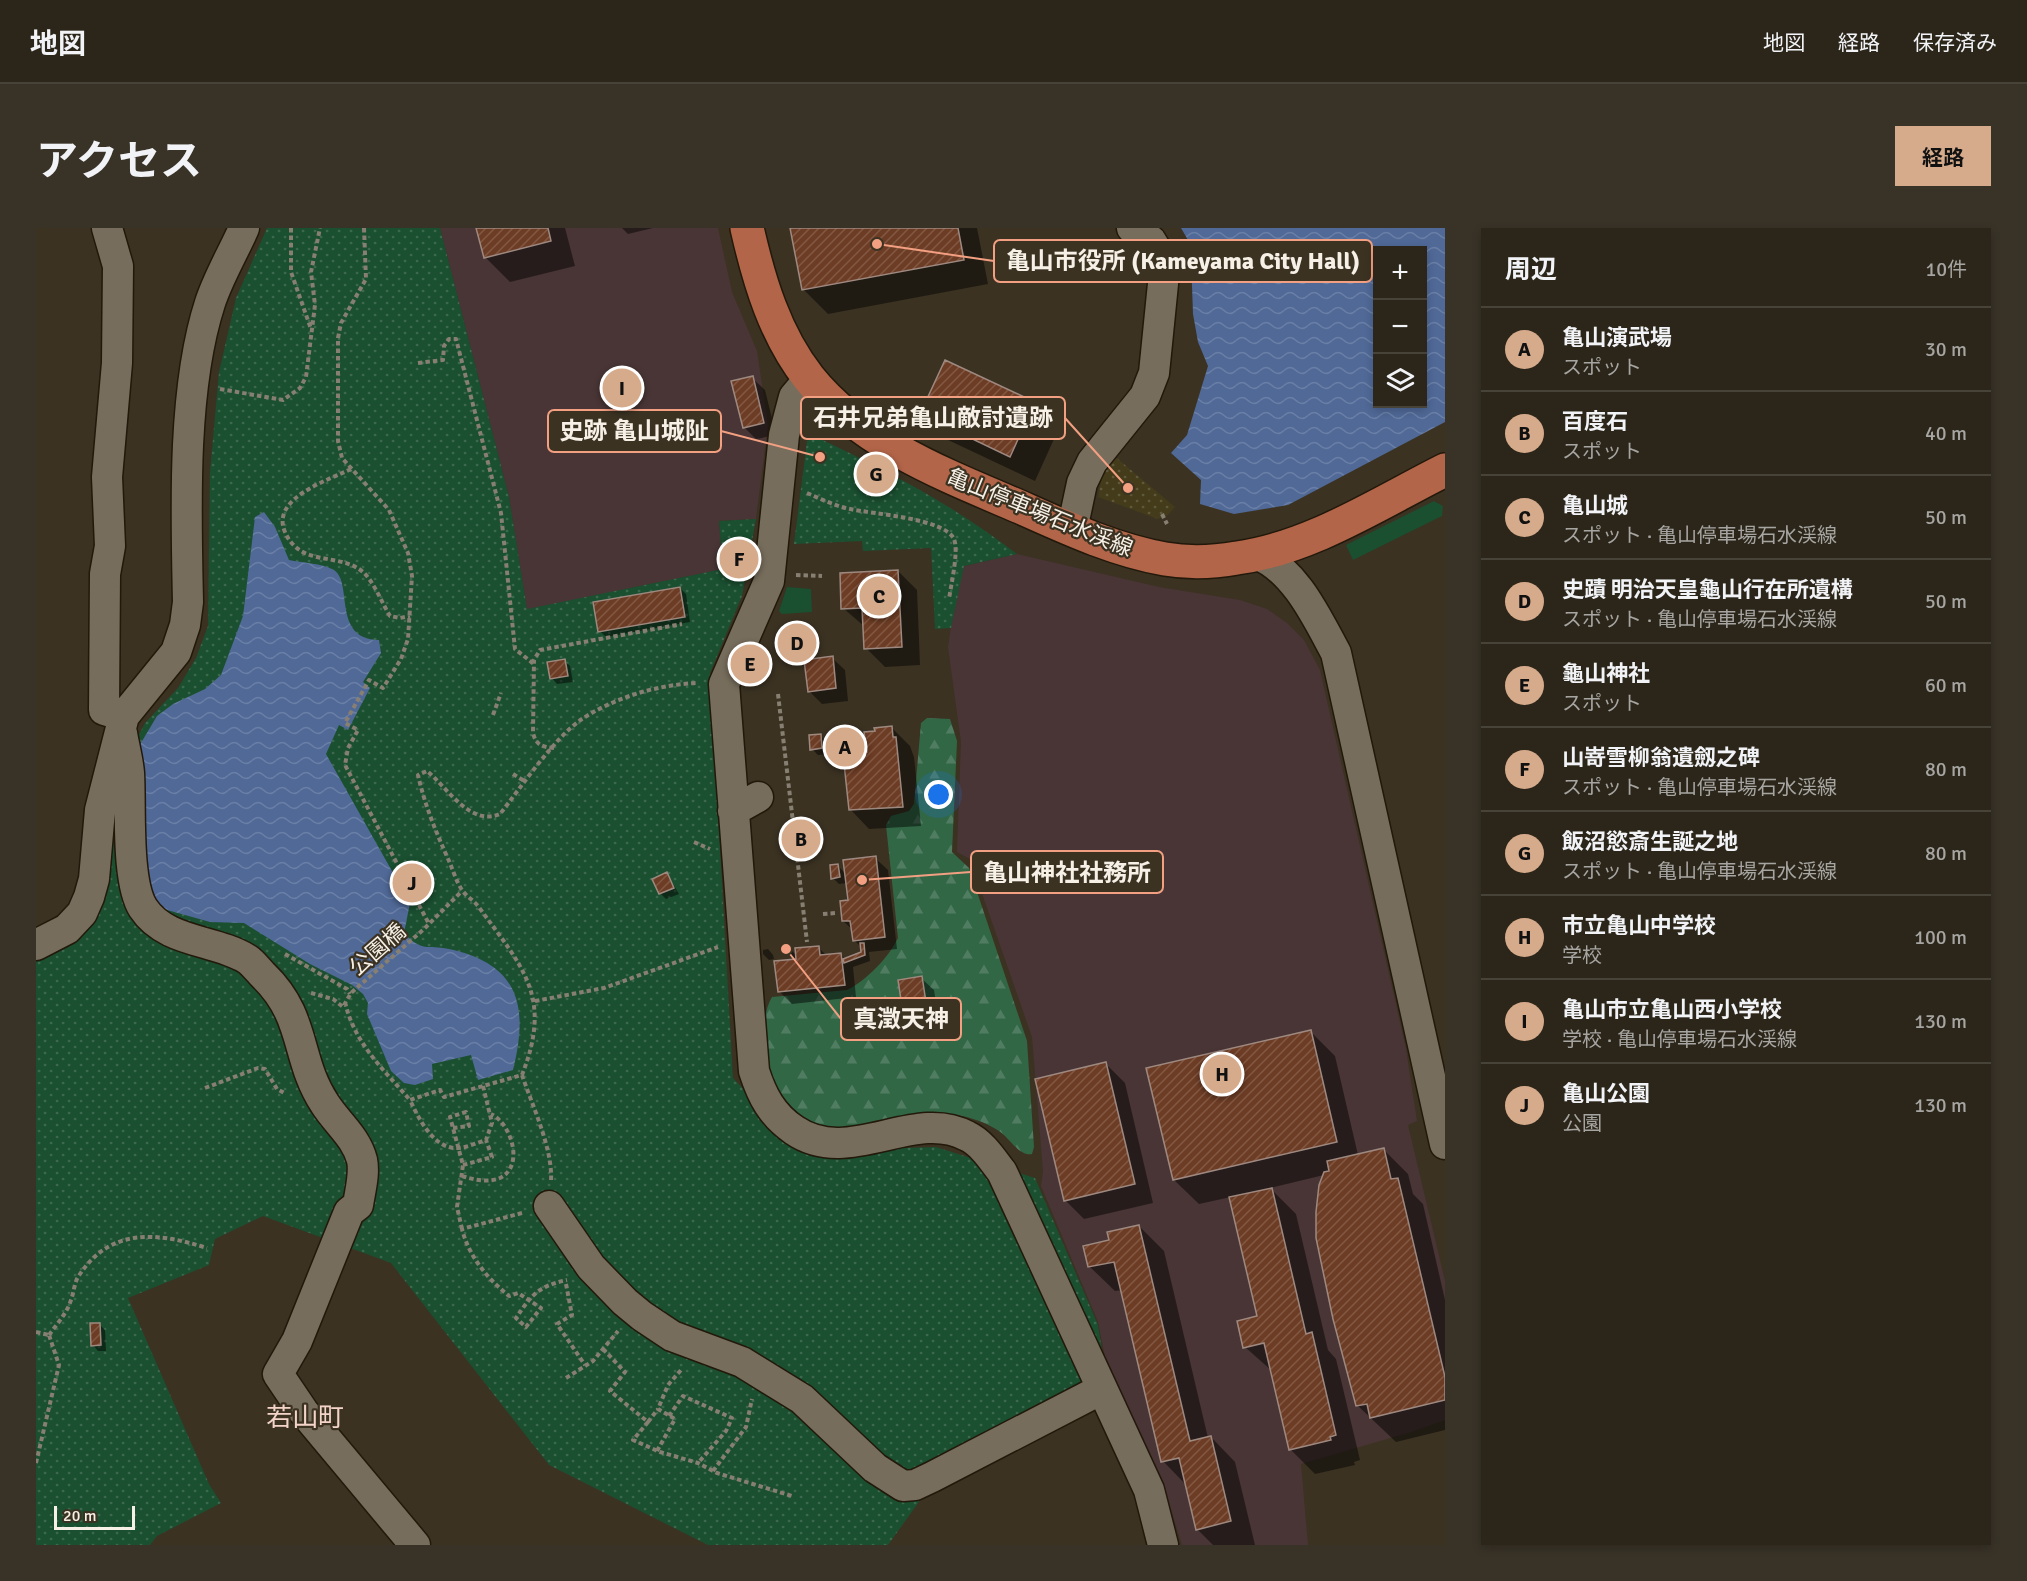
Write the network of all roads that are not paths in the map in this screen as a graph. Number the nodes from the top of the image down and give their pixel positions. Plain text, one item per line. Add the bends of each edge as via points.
1 (107, 228) edge
2 (244, 228) edge
3 (747, 228) edge
4 (1131, 228) edge
5 (810, 378) junction
6 (1445, 470) edge
7 (1072, 530) junction
8 (1256, 554) junction
9 (123, 724) junction
10 (36, 945) edge
11 (1433, 1033) edge
12 (1445, 1144) edge
13 (549, 1206) road end
14 (1102, 1389) junction
15 (415, 1545) edge
16 (1163, 1545) edge

1 - 9 street via 118,266 117,352 107,477 110,546 105,574 104,710
2 - 9 street via 210,302 198,358 188,459 185,625 176,652
3 - 5 main road, 亀山停車場石水渓線 via 774,315 792,353
4 - 7 street via 1151,241 1165,264 1154,372 1145,396 1092,462 1082,483
5 - 7 main road, 亀山停車場石水渓線 via 856,423 919,462
5 - 14 street via 794,397 784,435 769,581 724,684 746,804 754,1071 761,1093 782,1121 801,1135 820,1142 843,1144 944,1129 967,1136 986,1151 1002,1172
6 - 8 main road, 亀山停車場石水渓線 via 1298,543
7 - 8 main road, 亀山停車場石水渓線 via 1168,560 1214,561
8 - 11 street via 1280,567 1336,653
9 - 10 street via 100,810 89,897 67,929
9 - 15 street via 134,875 143,907 163,929 248,960 275,986 296,1024 319,1092 352,1138 362,1161 358,1205 350,1212 297,1341 278,1374 303,1412
11 - 12 street
13 - 14 street via 591,1267 632,1308 672,1336 742,1362 802,1399 875,1468 903,1486 932,1477
14 - 16 street via 1149,1490

